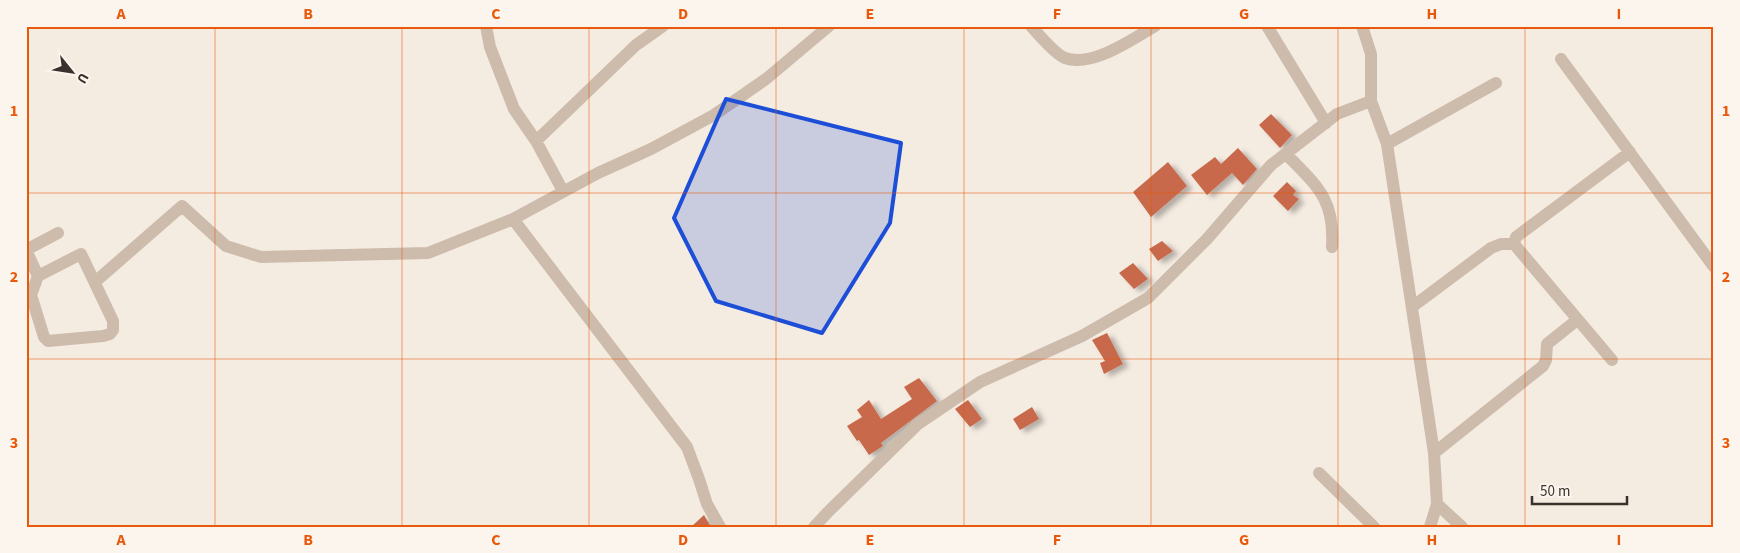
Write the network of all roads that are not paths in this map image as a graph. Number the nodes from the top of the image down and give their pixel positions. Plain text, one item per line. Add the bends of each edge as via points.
1 (486, 26) edge
2 (663, 26) edge
3 (829, 26) edge
4 (1031, 26) edge
5 (1155, 26) edge
6 (1267, 26) edge
7 (1362, 26) edge
8 (643, 32) edge
9 (1561, 59) dead end
10 (1496, 83) dead end
11 (1371, 101) junction
12 (1326, 123) junction
13 (536, 141) junction
14 (1386, 144) junction
15 (1630, 152) junction
16 (1286, 154) junction
17 (563, 192) junction
18 (513, 219) junction
19 (58, 233) dead end
20 (1514, 244) junction
21 (1332, 247) dead end
22 (26, 250) edge
23 (1714, 267) edge
24 (38, 276) junction
25 (95, 282) junction
26 (1412, 307) junction
27 (1577, 320) junction
28 (1612, 360) dead end
29 (1434, 453) junction
30 (1319, 473) dead end
31 (1438, 504) junction
32 (720, 527) edge
33 (814, 527) edge
34 (1374, 527) edge
35 (1430, 527) edge
36 (1462, 527) edge

1 - 13 street via 490,48 514,109
2 - 8 street
3 - 17 street via 766,79 714,115
4 - 5 street via 1065,58 1086,60 1103,55
6 - 12 street
7 - 11 street via 1371,54
8 - 13 street
9 - 15 street
10 - 14 street
11 - 12 street via 1337,114
11 - 14 street
12 - 16 street
13 - 17 street
14 - 26 street
15 - 20 street via 1516,237
15 - 23 street
16 - 21 street via 1326,201 1333,230
16 - 33 street via 1271,165 1207,239 1148,298 1082,336 980,382 918,424
17 - 18 street
18 - 25 street via 428,253 261,257 226,246 182,206
18 - 32 street via 687,447 707,504
19 - 22 street
20 - 26 street via 1491,248
20 - 27 street
22 - 24 street
24 - 25 street via 81,254
24 - 25 street via 31,295 44,337 50,342 110,334 113,330
26 - 29 street
27 - 28 street
27 - 29 street via 1547,344 1543,366
29 - 31 street
30 - 34 street
31 - 35 street
31 - 36 street

